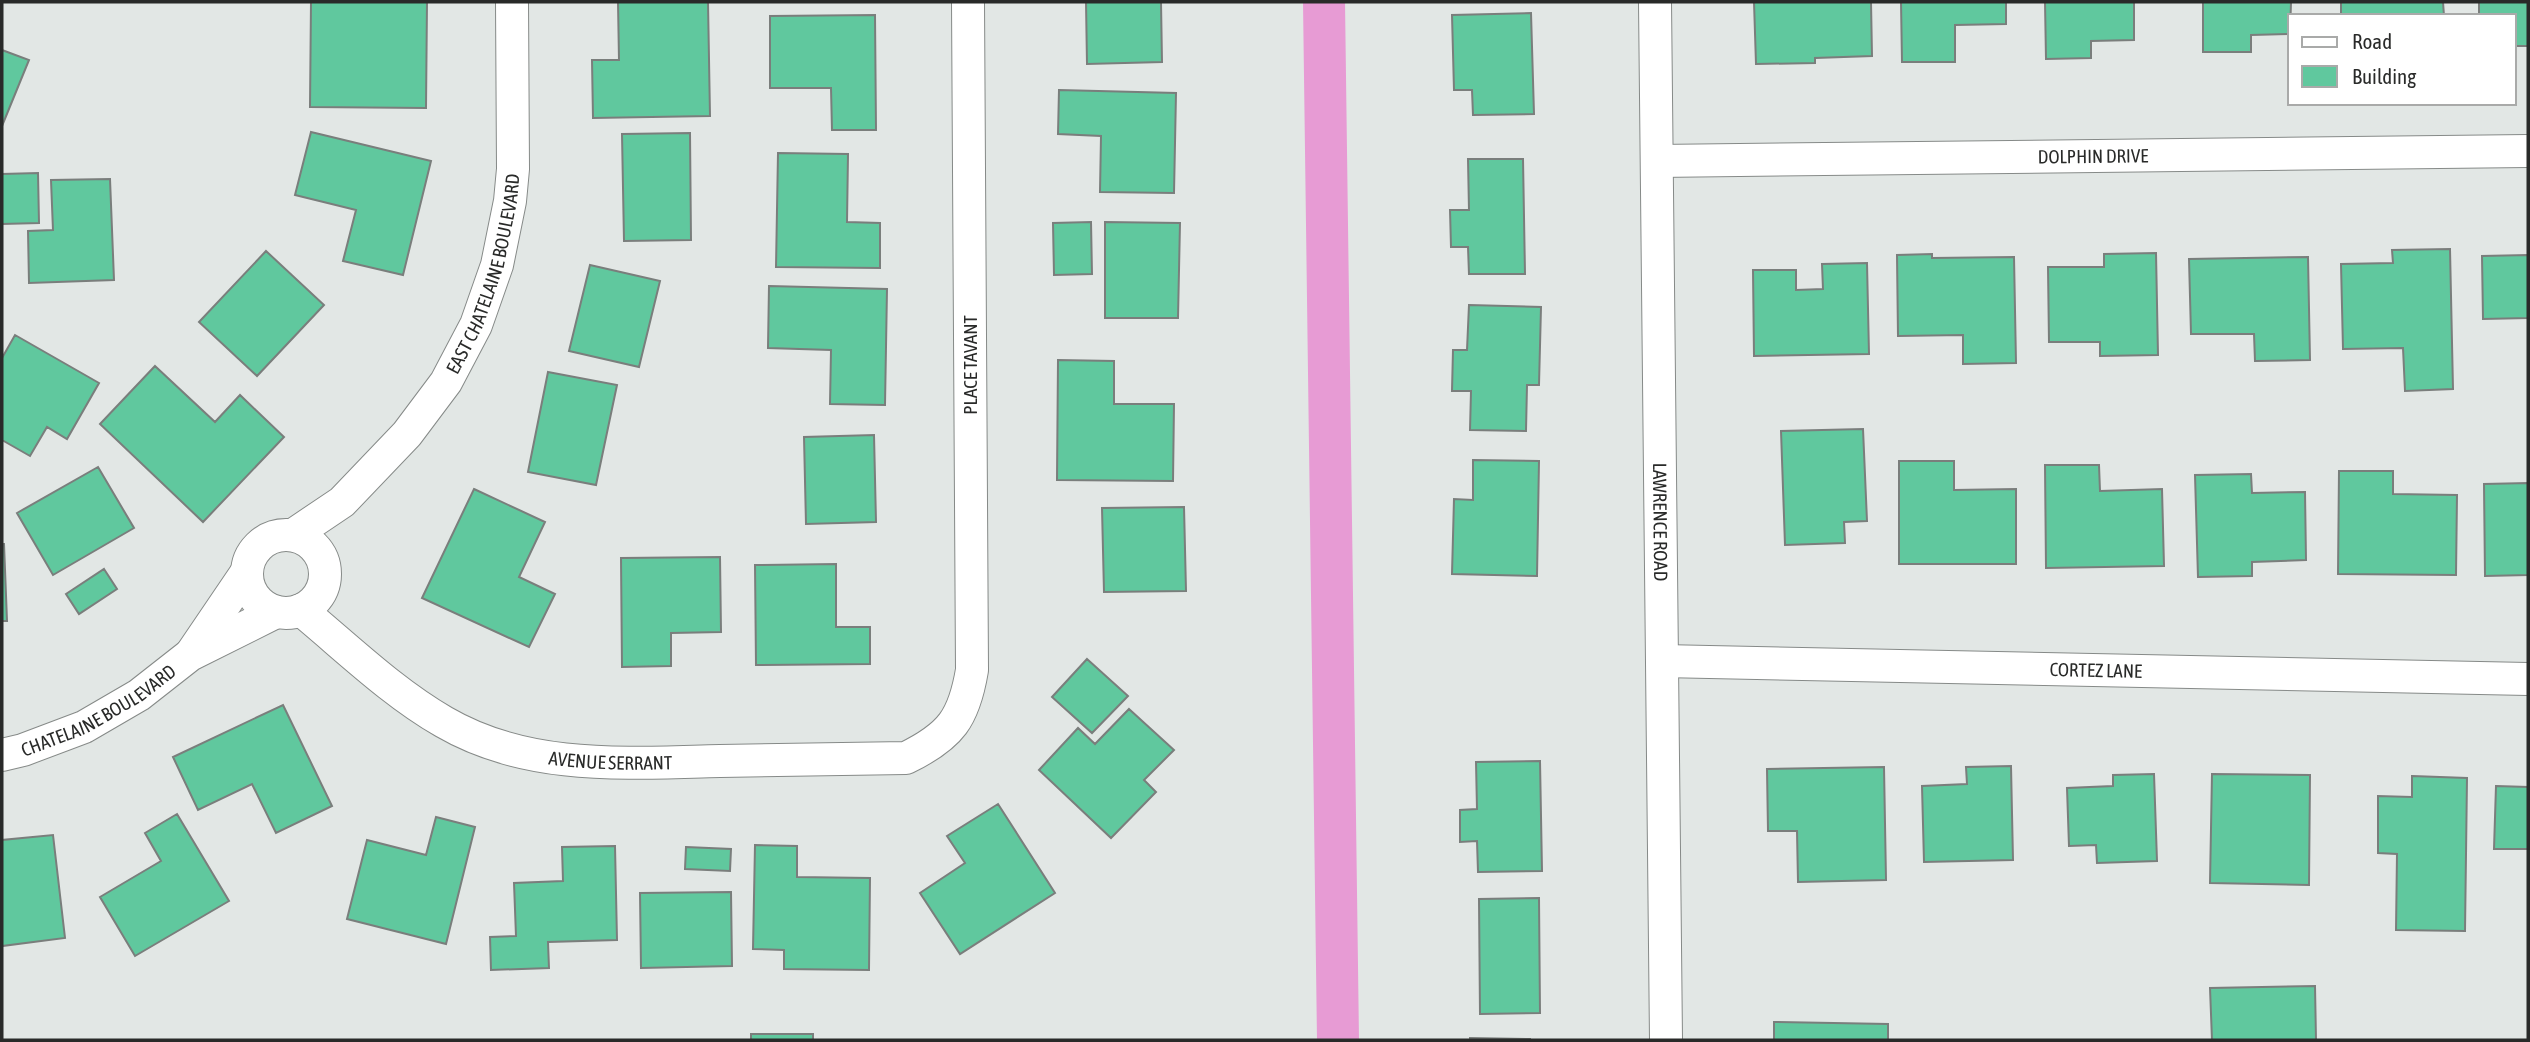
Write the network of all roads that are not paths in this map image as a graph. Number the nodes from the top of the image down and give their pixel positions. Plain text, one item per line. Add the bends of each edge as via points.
1 (512, 2) edge
2 (968, 2) edge
3 (1655, 2) edge
4 (2528, 151) edge
5 (1657, 161) junction
6 (341, 502) junction
7 (293, 535) junction
8 (322, 572) junction
9 (246, 573) junction
10 (289, 611) junction
11 (190, 655) junction
12 (1662, 661) junction
13 (378, 675) junction
14 (2528, 680) edge
15 (953, 724) joint
16 (2, 755) edge
17 (1666, 1040) edge

1 - 6 street, EAST CHATELAINE BOULEVARD via 513,169 497,265 475,325 446,382 407,434
2 - 15 street, PLACE TAVANT via 972,670 967,699
3 - 5 street, LAWRENCE ROAD
4 - 5 street, DOLPHIN DRIVE
5 - 12 street, LAWRENCE ROAD
6 - 7 street, EAST CHATELAINE BOULEVARD
6 - 8 street, EAST CHATELAINE BOULEVARD
7 - 8 street via 305,539
7 - 9 street via 279,535 256,548
8 - 10 street via 312,604
8 - 13 street
9 - 10 street via 255,597 265,607
9 - 11 street, CHATELAINE BOULEVARD
10 - 11 street, CHATELAINE BOULEVARD
10 - 13 street, AVENUE SERRANT
11 - 16 street, CHATELAINE BOULEVARD via 139,695 84,727
12 - 14 street, CORTEZ LANE
12 - 17 street, LAWRENCE ROAD
13 - 15 street, AVENUE SERRANT via 445,723 496,746 607,764 906,758 933,745

